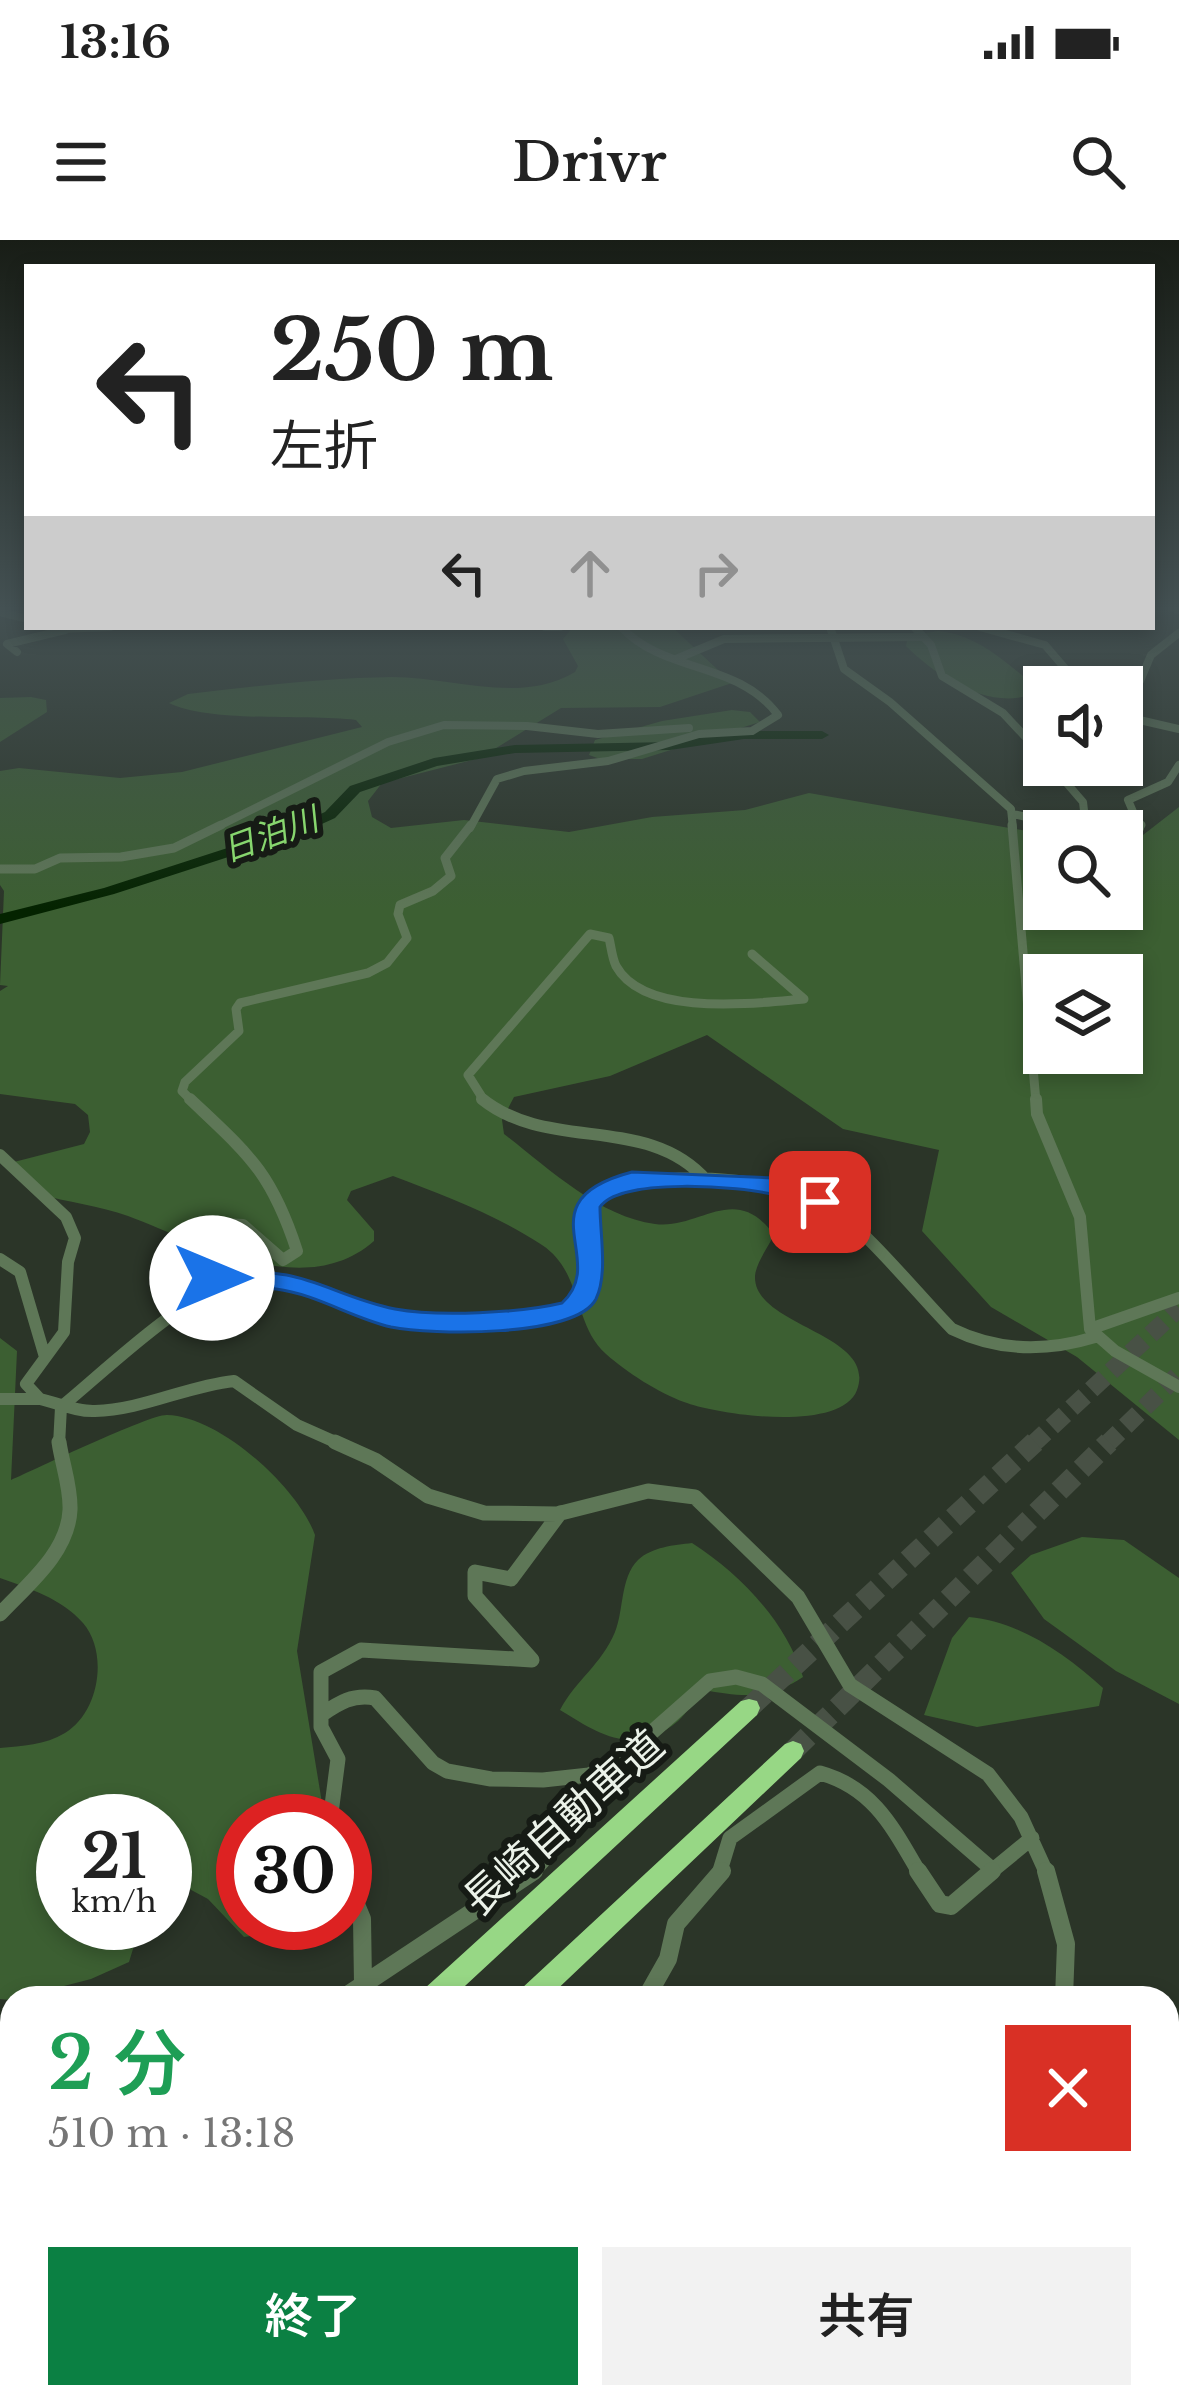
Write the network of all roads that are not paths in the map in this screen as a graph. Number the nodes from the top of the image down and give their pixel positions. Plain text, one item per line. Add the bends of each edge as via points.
1 (774, 707) edge
2 (896, 707) edge
3 (993, 707) edge
4 (1143, 721) edge
5 (762, 728) junction
6 (1179, 729) edge
7 (1023, 735) edge
8 (1179, 765) edge
9 (1067, 786) edge
10 (1085, 810) edge
11 (1134, 810) edge
12 (1013, 814) junction
13 (1023, 817) edge
14 (0, 869) edge
15 (752, 954) dead end
16 (0, 1155) edge
17 (707, 1180) junction
18 (0, 1259) edge
19 (212, 1288) junction
20 (1179, 1298) edge
21 (1092, 1333) junction
22 (45, 1357) junction
23 (1179, 1387) edge
24 (0, 1399) edge
25 (40, 1399) junction
26 (61, 1408) junction
27 (560, 1513) junction
28 (0, 1614) edge
29 (749, 1708) tunnel mouth
30 (321, 1715) junction
31 (793, 1751) tunnel mouth
32 (608, 1768) junction
33 (333, 1794) edge
34 (1032, 1838) junction
35 (993, 1870) junction
36 (362, 1950) edge
37 (362, 1983) junction
38 (358, 1986) edge
39 (446, 1986) edge
40 (543, 1986) edge
41 (653, 1986) edge
42 (1068, 1986) edge

1 - 5 street via 778,715
2 - 12 street
3 - 7 street
4 - 6 street
5 - 14 street via 598,734 445,724 388,742 174,848
5 - 19 street via 677,738 608,761 496,779 445,858 451,876 400,905 407,938 387,963 240,1003 239,1031 190,1073 182,1091 248,1151 282,1203 297,1251 283,1260 256,1230 223,1224
8 - 11 street via 1168,782 1128,800
9 - 10 street
12 - 13 street
12 - 21 street via 1037,1114 1080,1217
15 - 17 street via 804,999 714,1003 646,993 621,974 609,938 590,934 468,1075 502,1116 676,1154
16 - 22 street via 74,1228 64,1332
17 - 19 street via 632,1180 597,1193 587,1207 583,1299 554,1316 394,1318 286,1281
17 - 21 street via 774,1186 836,1211 970,1340 1018,1348 1077,1344
18 - 22 street via 20,1272
19 - 26 street
20 - 21 street
21 - 23 street
22 - 25 street via 26,1384
24 - 25 street
25 - 26 street
26 - 27 street via 122,1408 234,1381 297,1425 449,1506
26 - 28 street via 54,1431 70,1509 66,1532
27 - 30 street via 511,1579 475,1572 475,1595 532,1660 361,1650 321,1672
27 - 34 street via 648,1491 695,1497 798,1597 850,1685 985,1772
29 - 39 highway, 長崎自動車道
30 - 32 street via 355,1696 373,1697 396,1712 435,1764 458,1776 584,1777
30 - 33 street via 338,1759
31 - 40 highway
32 - 35 street via 710,1681 743,1677 827,1733
32 - 37 street via 596,1805 533,1873
34 - 35 street
34 - 42 street via 1066,1945
35 - 41 street via 966,1898 940,1904 876,1800 820,1773 730,1838 724,1868 676,1924
36 - 37 street
37 - 38 street

